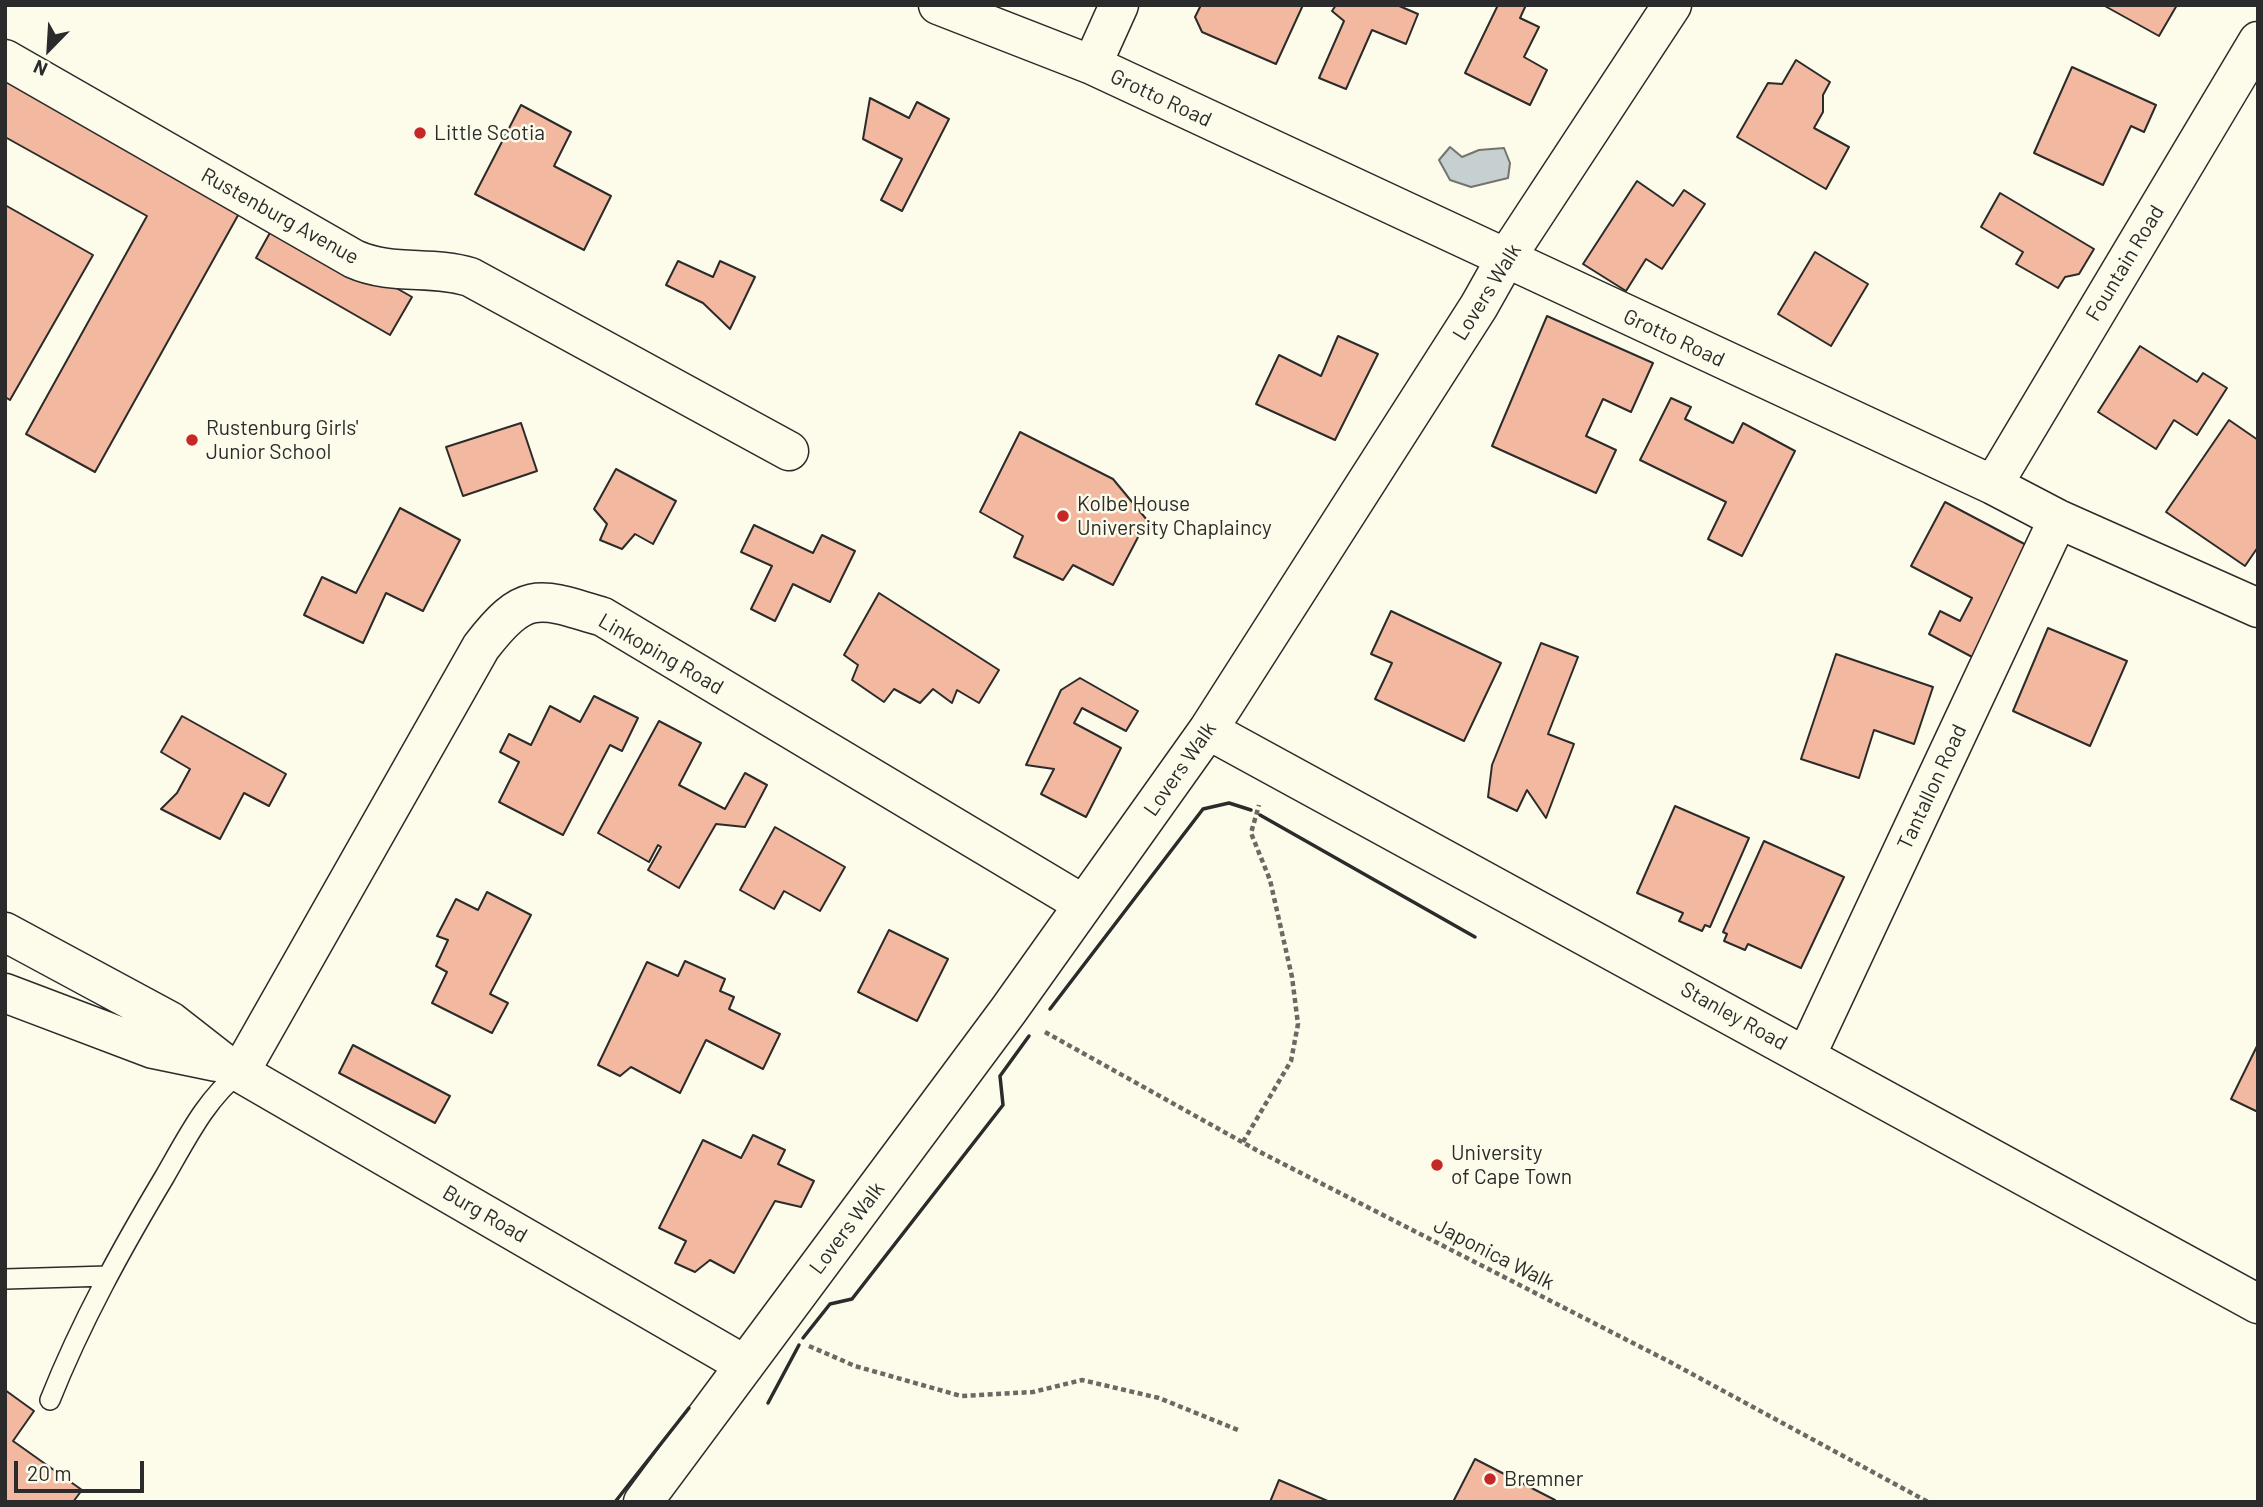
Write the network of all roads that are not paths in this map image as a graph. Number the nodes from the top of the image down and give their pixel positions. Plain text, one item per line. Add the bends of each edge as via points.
1 (938, 5) edge
2 (1119, 5) edge
3 (1672, 5) edge
4 (2258, 41) edge
5 (5, 59) edge
6 (1091, 65) junction
7 (1506, 258) junction
8 (789, 451) dead end
9 (1993, 485) junction
10 (2059, 519) junction
11 (2258, 608) edge
12 (1208, 730) junction
13 (1083, 904) junction
14 (5, 932) edge
15 (5, 993) edge
16 (1806, 1056) junction
17 (232, 1068) junction
18 (108, 1276) junction
19 (5, 1279) edge
20 (2258, 1304) edge
21 (745, 1364) junction
22 (50, 1400) dead end
23 (643, 1502) edge

1 - 6 street, Grotto Road
2 - 6 street, Grotto Road
3 - 7 street, Lovers Walk
4 - 9 street, Fountain Road
5 - 8 street, Rustenburg Avenue via 354,259 381,269 438,270 470,277
6 - 7 street, Grotto Road
7 - 9 street, Grotto Road
7 - 12 street, Lovers Walk
9 - 10 street, Grotto Road
10 - 11 street, Grotto Road
10 - 16 street, Tantallon Road
12 - 13 street, Lovers Walk
12 - 16 street, Stanley Road
13 - 17 street, Linkoping Road via 603,617 537,601 515,608 481,647
13 - 21 street, Lovers Walk
14 - 17 street, Burg Road via 170,1021
15 - 17 street, Burg Road via 153,1049
16 - 20 street, Stanley Road
17 - 18 lane
17 - 21 street, Burg Road
18 - 19 lane
18 - 22 lane
21 - 23 street, Lovers Walk

